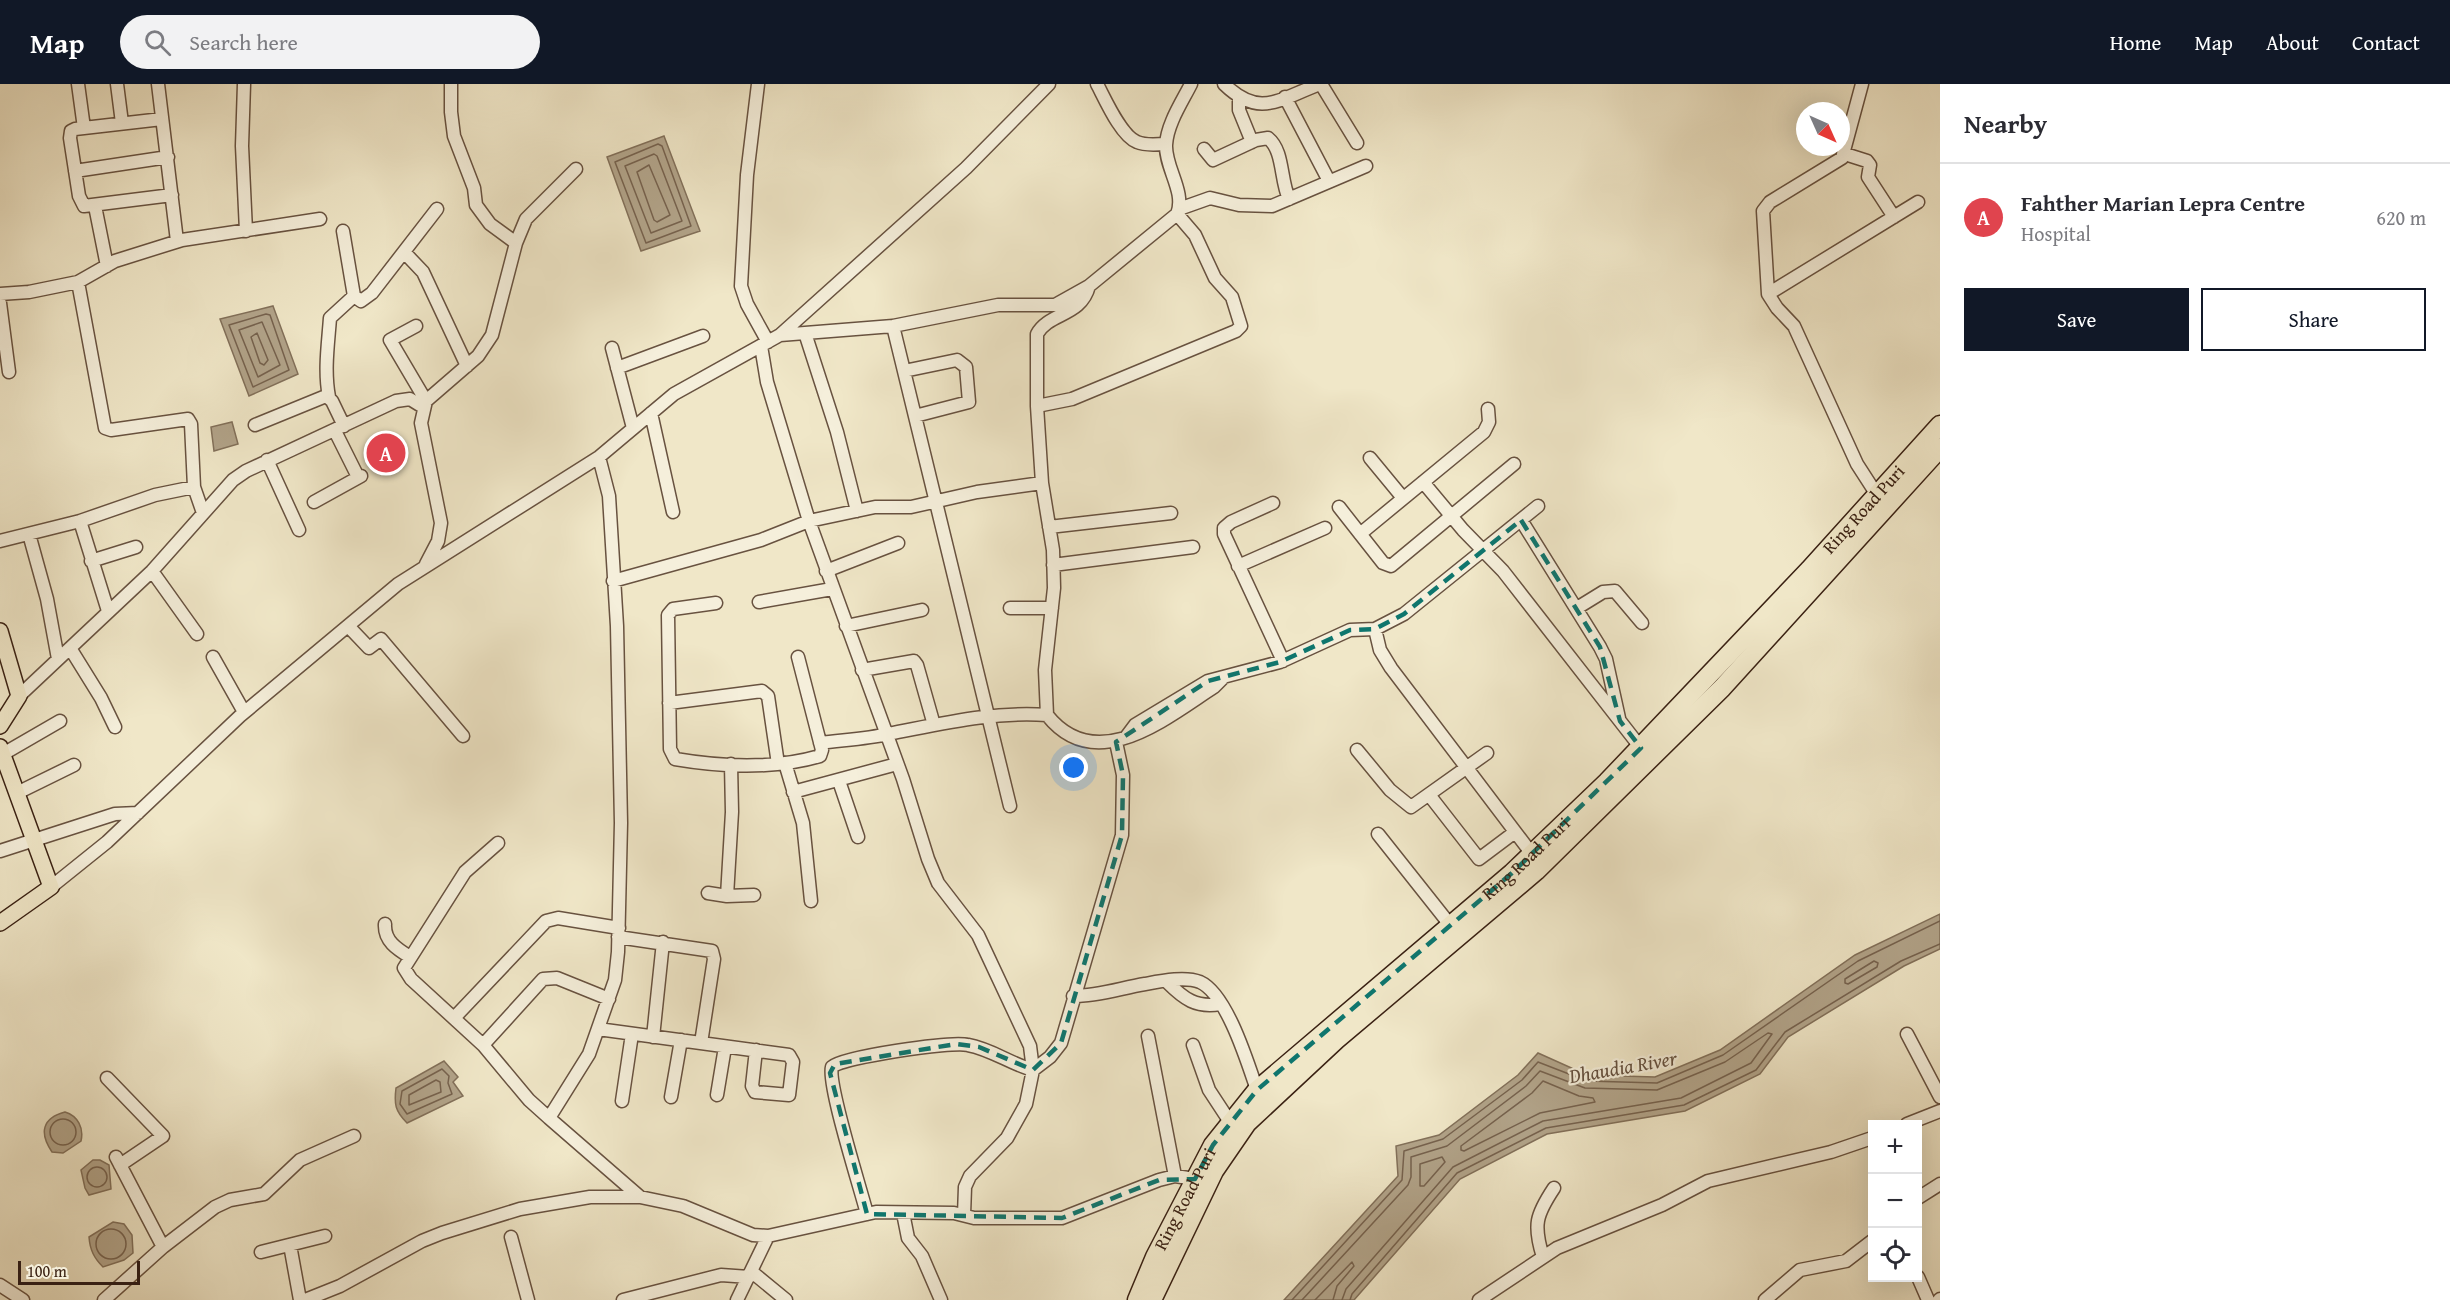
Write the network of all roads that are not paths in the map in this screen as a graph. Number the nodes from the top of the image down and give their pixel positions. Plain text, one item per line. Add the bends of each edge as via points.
1 (78, 84) edge
2 (117, 84) edge
3 (158, 84) edge
4 (244, 84) edge
5 (451, 84) edge
6 (758, 84) edge
7 (1049, 84) edge
8 (1097, 84) edge
9 (1191, 84) edge
10 (1224, 84) edge
11 (1320, 84) edge
12 (1862, 84) edge
13 (1285, 97) junction
14 (1239, 98) junction
15 (162, 119) junction
16 (122, 123) junction
17 (84, 128) junction
18 (1850, 133) edge
19 (1252, 142) junction
20 (1357, 143) dead end
21 (1166, 144) junction
22 (1204, 149) dead end
23 (1843, 156) edge
24 (1850, 156) edge
25 (168, 157) junction
26 (1366, 166) dead end
27 (576, 169) dead end
28 (75, 171) junction
29 (1329, 181) junction
30 (172, 195) junction
31 (1288, 199) junction
32 (1918, 202) dead end
33 (95, 206) junction
34 (437, 209) dead end
35 (1178, 212) junction
36 (1894, 217) junction
37 (320, 219) dead end
38 (246, 231) junction
39 (343, 231) dead end
40 (177, 241) junction
41 (516, 243) junction
42 (405, 253) junction
43 (107, 266) junction
44 (78, 282) junction
45 (1089, 286) junction
46 (0, 294) edge
47 (1768, 294) junction
48 (354, 296) junction
49 (0, 303) edge
50 (416, 326) dead end
51 (892, 326) junction
52 (805, 333) junction
53 (780, 335) junction
54 (702, 336) dead end
55 (764, 344) junction
56 (612, 348) dead end
57 (4, 355) edge
58 (468, 366) junction
59 (617, 368) junction
60 (904, 371) junction
61 (9, 372) dead end
62 (329, 398) junction
63 (424, 404) junction
64 (1037, 406) junction
65 (1488, 409) dead end
66 (651, 413) junction
67 (915, 416) junction
68 (255, 425) dead end
69 (1940, 425) edge
70 (339, 428) junction
71 (633, 428) junction
72 (1940, 448) edge
73 (599, 456) junction
74 (1370, 458) dead end
75 (267, 460) junction
76 (1514, 464) dead end
77 (1423, 482) junction
78 (1042, 483) junction
79 (194, 487) junction
80 (1877, 495) junction
81 (1403, 498) junction
82 (936, 501) junction
83 (314, 502) dead end
84 (1273, 503) dead end
85 (1538, 506) dead end
86 (1339, 507) dead end
87 (857, 511) junction
88 (673, 512) dead end
89 (202, 513) junction
90 (1171, 513) dead end
91 (1451, 516) junction
92 (1521, 520) junction
93 (80, 521) junction
94 (809, 521) junction
95 (1049, 527) junction
96 (1325, 528) dead end
97 (299, 530) dead end
98 (29, 534) junction
99 (1360, 534) junction
100 (0, 541) edge
101 (898, 543) dead end
102 (136, 547) dead end
103 (1193, 547) dead end
104 (1484, 550) junction
105 (91, 561) junction
106 (425, 564) junction
107 (1053, 565) junction
108 (1238, 566) junction
109 (152, 571) junction
110 (826, 571) junction
111 (613, 580) junction
112 (832, 589) junction
113 (716, 603) dead end
114 (759, 603) dead end
115 (1010, 608) dead end
116 (1052, 608) junction
117 (1577, 608) junction
118 (922, 610) dead end
119 (108, 611) junction
120 (1642, 623) dead end
121 (846, 626) junction
122 (349, 627) junction
123 (1375, 629) junction
124 (0, 631) edge
125 (197, 634) dead end
126 (70, 648) junction
127 (213, 657) dead end
128 (798, 657) dead end
129 (58, 659) junction
130 (1283, 661) junction
131 (5, 665) edge
132 (862, 670) junction
133 (19, 696) junction
134 (669, 702) junction
135 (244, 712) junction
136 (1047, 715) junction
137 (988, 716) junction
138 (60, 721) dead end
139 (1620, 721) junction
140 (934, 725) junction
141 (0, 726) edge
142 (115, 728) dead end
143 (887, 735) junction
144 (463, 736) dead end
145 (1121, 740) junction
146 (820, 743) junction
147 (1641, 748) junction
148 (1, 750) edge
149 (1357, 750) dead end
150 (1487, 753) dead end
151 (731, 764) junction
152 (782, 764) junction
153 (897, 764) junction
154 (74, 765) dead end
155 (1466, 770) junction
156 (839, 781) junction
157 (793, 792) junction
158 (17, 793) junction
159 (1430, 796) junction
160 (1010, 806) dead end
161 (138, 813) junction
162 (1515, 832) junction
163 (1378, 834) dead end
164 (858, 837) dead end
165 (33, 841) junction
166 (498, 843) dead end
167 (0, 850) edge
168 (1532, 854) junction
169 (51, 886) junction
170 (708, 893) dead end
171 (754, 895) dead end
172 (727, 896) junction
173 (811, 901) dead end
174 (0, 923) edge
175 (385, 924) dead end
176 (1451, 926) junction
177 (618, 932) junction
178 (663, 942) junction
179 (410, 957) junction
180 (1167, 982) junction
181 (1073, 996) junction
182 (609, 999) junction
183 (1221, 1004) junction
184 (455, 1017) junction
185 (598, 1029) junction
186 (632, 1034) junction
187 (1907, 1034) dead end
188 (1148, 1036) dead end
189 (653, 1037) junction
190 (681, 1040) junction
191 (701, 1043) junction
192 (483, 1045) junction
193 (1192, 1045) dead end
194 (725, 1047) junction
195 (756, 1050) junction
196 (1033, 1070) junction
197 (107, 1078) dead end
198 (1257, 1090) junction
199 (717, 1095) dead end
200 (671, 1097) dead end
201 (1940, 1097) edge
202 (622, 1101) dead end
203 (1940, 1111) edge
204 (549, 1118) junction
205 (1919, 1120) edge
206 (1230, 1122) junction
207 (354, 1136) dead end
208 (1868, 1139) edge
209 (1175, 1176) junction
210 (1195, 1179) junction
211 (1940, 1184) edge
212 (1554, 1188) dead end
213 (1922, 1195) edge
214 (640, 1197) junction
215 (903, 1212) junction
216 (867, 1214) junction
217 (964, 1215) junction
218 (326, 1236) dead end
219 (768, 1236) junction
220 (511, 1237) dead end
221 (1868, 1244) edge
222 (290, 1245) junction
223 (163, 1247) junction
224 (261, 1252) dead end
225 (1543, 1257) junction
226 (751, 1275) junction
227 (1919, 1282) edge
228 (0, 1285) edge
229 (23, 1300) edge
230 (104, 1300) edge
231 (300, 1300) edge
232 (305, 1300) edge
233 (528, 1300) edge
234 (623, 1300) edge
235 (737, 1300) edge
236 (786, 1300) edge
237 (941, 1300) edge
238 (1137, 1300) edge
239 (1152, 1300) edge
240 (1479, 1300) edge
241 (1765, 1300) edge
242 (1928, 1300) edge

1 - 17 street
2 - 16 street
3 - 15 street
4 - 38 street
5 - 41 street via 454,136 474,188 476,205 490,224
6 - 55 street via 747,174 741,286
7 - 53 street via 966,168
8 - 21 street via 1132,139 1145,144
9 - 21 street via 1173,118
10 - 14 street
11 - 13 street
11 - 20 street
12 - 18 street
13 - 14 street via 1255,105
13 - 29 street
14 - 19 street via 1239,110
15 - 16 street
15 - 25 street
16 - 17 street
17 - 28 street via 70,134
19 - 22 street via 1213,160
19 - 31 street via 1268,138 1279,152
21 - 35 street
23 - 47 street via 1765,206
24 - 36 street via 1870,165 1868,177
25 - 28 street
25 - 30 street
26 - 29 street
27 - 41 street via 531,213
28 - 33 street via 81,202 84,206
29 - 31 street
30 - 33 street
30 - 40 street
31 - 35 street via 1261,207 1210,198
32 - 36 street
33 - 43 street
34 - 42 street
35 - 45 street
35 - 64 street via 1195,235 1215,278 1234,301 1241,323 1239,329 1072,399
36 - 47 street
37 - 38 street
38 - 40 street
39 - 48 street
40 - 43 street
41 - 58 street via 492,335
42 - 48 street via 367,298 361,301
42 - 58 street via 423,272
43 - 44 street
44 - 46 street
44 - 79 street via 105,428 188,419
45 - 51 street via 1055,305 998,305
45 - 64 street via 1079,304 1043,325 1037,334
47 - 80 street via 1794,326 1857,464
48 - 62 street via 330,318 326,369
49 - 57 street
50 - 63 street via 390,340
51 - 52 street
51 - 60 street
52 - 53 street
52 - 87 street
53 - 55 street
54 - 59 street
55 - 66 street via 674,394
55 - 94 street via 768,382
56 - 59 street
57 - 61 street
58 - 63 street
59 - 71 street
60 - 67 street
60 - 67 street via 957,360 966,367 969,402
62 - 68 street via 321,396
62 - 70 street
63 - 70 street via 410,399 396,401
63 - 106 street via 421,423 441,523 438,541
64 - 78 street
65 - 77 street via 1489,422 1484,432
66 - 71 street
66 - 88 street
67 - 82 street
69 - 80 highway, Ring Road Puri
70 - 75 street
70 - 83 street via 359,476
71 - 73 street
72 - 239 highway, Ring Road Puri via 1722,688 1536,871 1336,1040 1247,1123 1214,1171
73 - 106 street
73 - 111 street via 609,496
74 - 81 street
75 - 89 street via 233,480
75 - 97 street
76 - 91 street
77 - 81 street
77 - 91 street
78 - 82 street
78 - 95 street
79 - 89 street
79 - 93 street via 155,495
80 - 147 highway, Ring Road Puri
81 - 99 street
82 - 87 street
82 - 137 street
84 - 108 street via 1224,528
85 - 92 street
86 - 99 street
87 - 94 street
89 - 109 street
90 - 95 street
91 - 99 street via 1391,566 1383,563
91 - 104 street
92 - 104 street
92 - 117 street
93 - 98 street
93 - 105 street
94 - 110 street
94 - 111 street via 761,540
95 - 107 street
96 - 108 street
98 - 100 street
98 - 129 street
101 - 110 street
102 - 105 street
103 - 107 street
104 - 123 street via 1419,603
104 - 139 street
105 - 119 street
106 - 122 street
107 - 116 street
108 - 130 street
109 - 119 street
109 - 125 street
110 - 112 street
111 - 177 street via 621,812
112 - 114 street
112 - 121 street
113 - 134 street via 669,611
115 - 116 street
116 - 136 street via 1045,670
117 - 120 street via 1603,592 1616,591
117 - 139 street via 1606,659
118 - 121 street
119 - 126 street
121 - 132 street
122 - 135 street
122 - 144 street via 369,648 381,639
123 - 130 street via 1350,630
123 - 155 street via 1380,650 1391,668
124 - 131 main road
126 - 129 street
126 - 142 street
127 - 135 street
128 - 146 street
129 - 133 street
130 - 145 street via 1208,681 1135,725
131 - 133 main road
132 - 140 street via 916,663
132 - 143 street
133 - 141 main road
134 - 151 street via 672,757 705,764
134 - 152 street via 762,691 768,696
135 - 161 street
136 - 137 street
136 - 145 street via 1056,726 1083,740
137 - 140 street
137 - 160 street
138 - 148 street
139 - 147 street
140 - 143 street
143 - 146 street
143 - 153 street
145 - 181 street via 1122,835
146 - 152 street via 820,756
147 - 168 highway, Ring Road Puri
148 - 158 main road
149 - 159 street via 1407,805 1415,806
150 - 155 street
151 - 152 street
151 - 172 street
152 - 157 street
153 - 156 street
153 - 196 street via 938,883 984,946 1025,1033
154 - 158 street
155 - 159 street
155 - 162 street
156 - 157 street
156 - 164 street
157 - 173 street via 804,830
158 - 165 main road
159 - 162 street via 1479,859
161 - 165 street via 115,814
161 - 169 street
162 - 168 street
163 - 176 street
165 - 167 street
165 - 169 main road
166 - 179 street via 465,872
168 - 176 highway, Ring Road Puri
169 - 174 main road
170 - 172 street
171 - 172 street
175 - 179 street via 384,933 390,941
176 - 198 highway, Ring Road Puri
177 - 178 street
177 - 182 street via 615,980
177 - 184 street via 558,918 546,921
178 - 189 street
178 - 191 street via 708,948 714,954
179 - 184 street via 404,968 406,974
180 - 181 street via 1095,996
180 - 183 street via 1194,1004
180 - 183 street via 1201,983
181 - 196 street via 1061,1043
182 - 185 street
182 - 192 street via 557,978 543,979
183 - 198 street via 1240,1040
184 - 192 street
185 - 186 street
185 - 204 street via 589,1054
186 - 189 street
186 - 202 street
187 - 201 street
188 - 209 street
189 - 190 street
190 - 191 street
190 - 200 street
191 - 194 street
192 - 204 street
193 - 206 street via 1209,1090
194 - 195 street
194 - 199 street
195 - 195 street via 752,1086 755,1092 789,1095 792,1058
196 - 216 street via 978,1047 956,1044 835,1064 830,1072 836,1101
196 - 217 street via 1017,1124 970,1176 965,1187
197 - 223 street via 162,1136 118,1161
198 - 206 highway, Ring Road Puri
203 - 205 street
204 - 214 street
206 - 210 highway, Ring Road Puri
207 - 223 street via 300,1160 264,1194 215,1206
208 - 225 street via 1832,1152 1708,1181
209 - 210 street
209 - 217 street via 1062,1218
210 - 238 highway, Ring Road Puri
211 - 213 street
212 - 225 street via 1537,1222
214 - 219 street via 683,1206 753,1234
214 - 232 street via 590,1197 540,1204 442,1233
215 - 216 street
215 - 217 street
215 - 237 street via 908,1238 922,1256
216 - 219 street
218 - 222 street
219 - 226 street
220 - 233 street
221 - 241 street via 1846,1261 1800,1270
222 - 224 street
222 - 231 street
223 - 230 street
225 - 240 street
226 - 234 street via 721,1275
226 - 235 street
226 - 236 street
227 - 242 street
228 - 229 street

